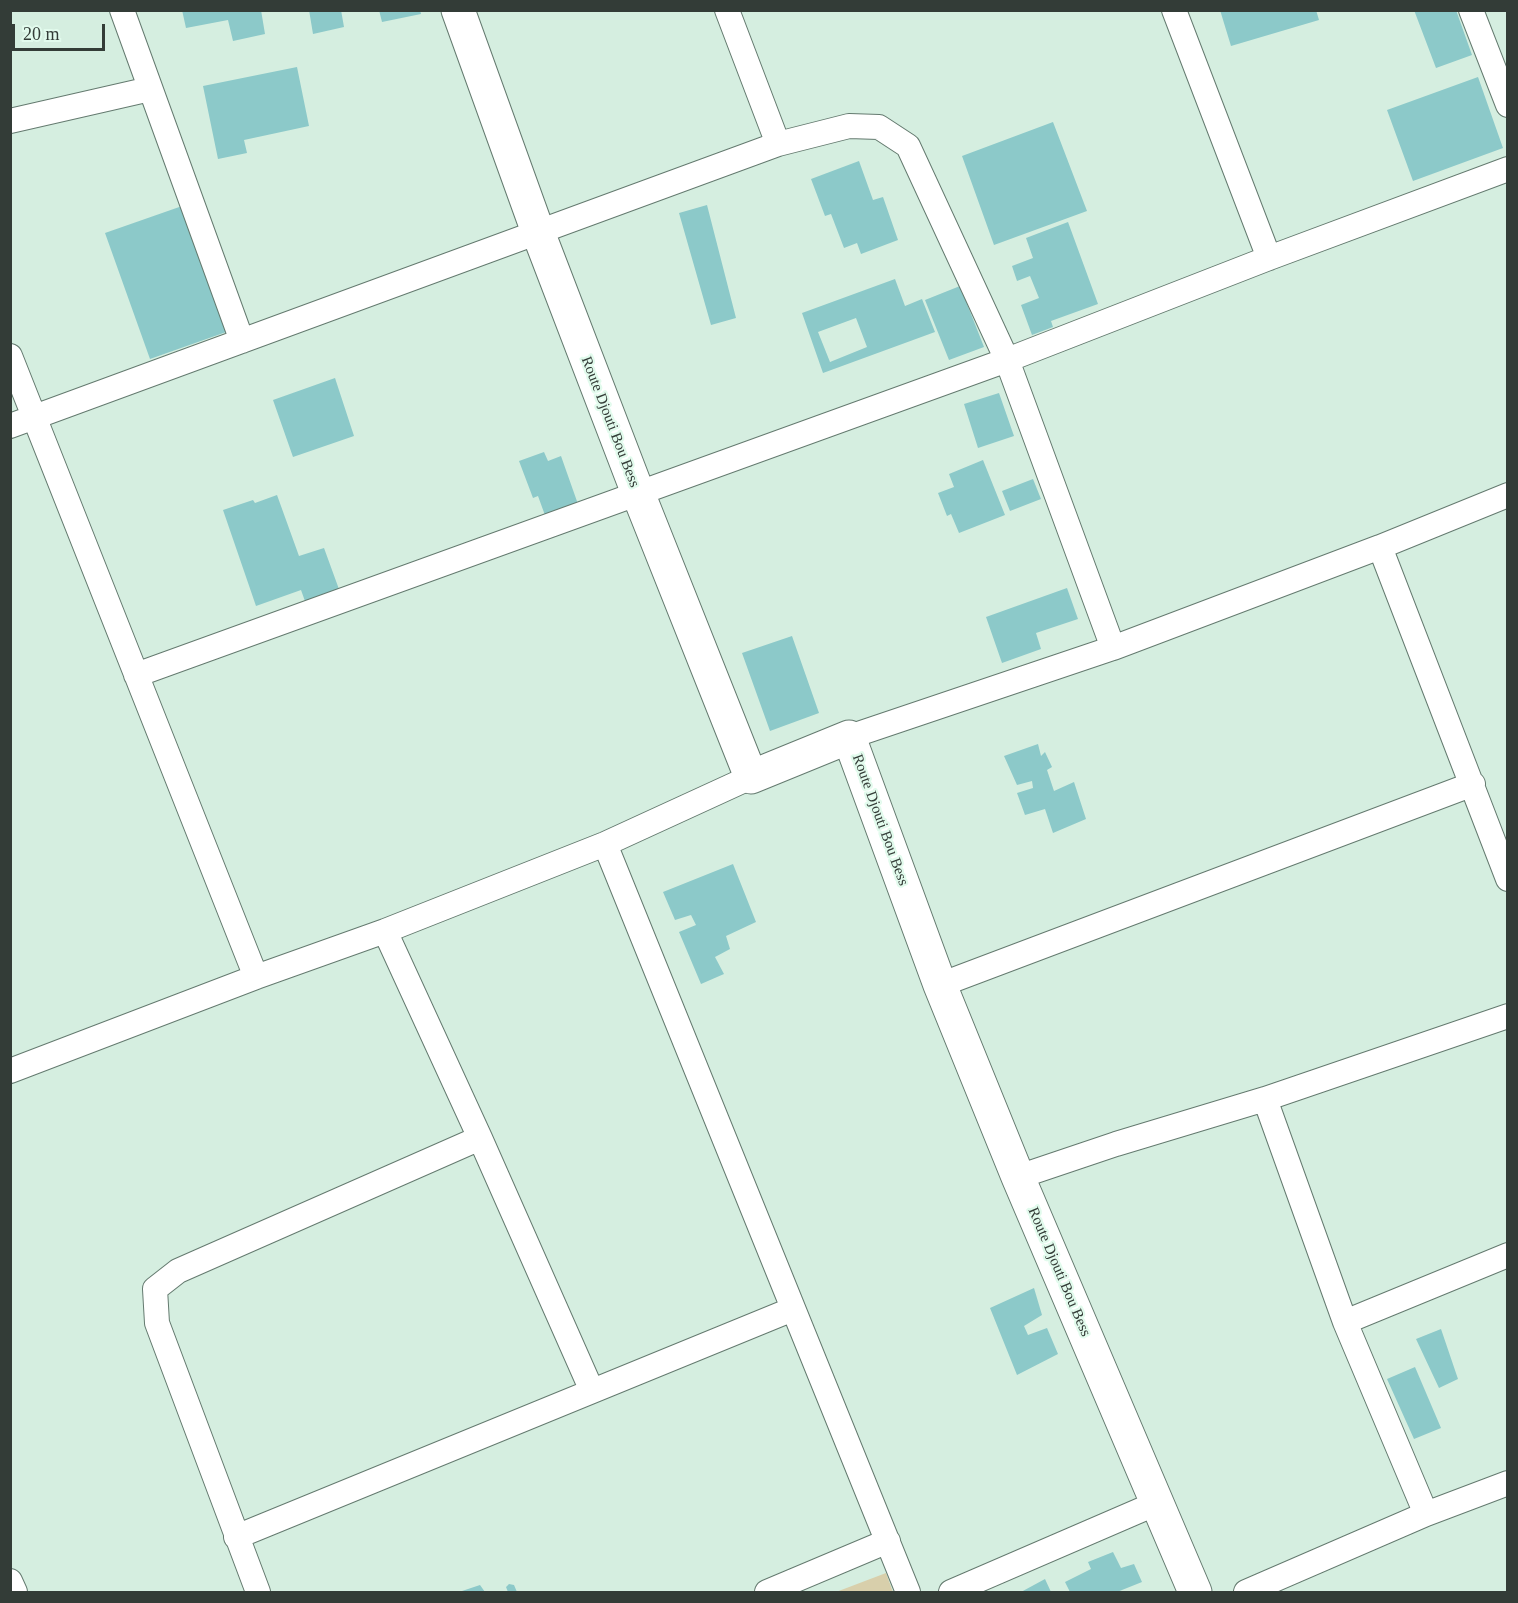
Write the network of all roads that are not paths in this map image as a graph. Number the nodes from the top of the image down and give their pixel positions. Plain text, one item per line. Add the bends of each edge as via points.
1 (122, 10) edge
2 (458, 10) edge
3 (727, 10) edge
4 (1174, 10) edge
5 (1471, 10) edge
6 (150, 88) junction
7 (1508, 105) edge
8 (10, 121) edge
9 (778, 144) junction
10 (1508, 169) edge
11 (538, 232) junction
12 (1269, 258) junction
13 (242, 341) junction
14 (10, 356) edge
15 (1006, 360) junction
16 (34, 417) junction
17 (10, 426) edge
18 (638, 493) junction
19 (1508, 495) edge
20 (1380, 547) junction
21 (1113, 648) junction
22 (136, 675) junction
23 (849, 737) junction
24 (751, 777) junction
25 (1473, 784) junction
26 (605, 844) junction
27 (1508, 879) edge
28 (385, 931) junction
29 (256, 977) junction
30 (940, 985) junction
31 (1508, 1016) edge
32 (10, 1071) edge
33 (1265, 1100) junction
34 (480, 1137) junction
35 (1018, 1177) junction
36 (1508, 1255) edge
37 (793, 1309) junction
38 (1345, 1322) junction
39 (592, 1391) junction
40 (1508, 1483) edge
41 (1157, 1503) junction
42 (1426, 1514) junction
43 (236, 1537) junction
44 (888, 1541) junction
45 (10, 1581) edge
46 (15, 1593) edge
47 (258, 1593) edge
48 (767, 1593) edge
49 (908, 1593) edge
50 (951, 1593) edge
51 (1195, 1593) edge
52 (1246, 1593) edge

1 - 6 street
2 - 11 main road, Route Djouti Bou Bess
3 - 9 street
4 - 12 street
5 - 7 street
6 - 8 street
6 - 13 street
9 - 11 street
9 - 15 street via 849,126 879,127 908,146
10 - 12 street
11 - 13 street
11 - 18 main road, Route Djouti Bou Bess
12 - 15 street
13 - 16 street
14 - 16 street
15 - 18 street
15 - 21 street
16 - 17 street
16 - 22 street
18 - 22 street
18 - 24 main road, Route Djouti Bou Bess
19 - 20 street
20 - 21 street
20 - 25 street
21 - 23 street
22 - 29 street
23 - 24 main road, Route Djouti Bou Bess
23 - 30 main road, Route Djouti Bou Bess
24 - 26 street
25 - 27 street
25 - 30 street
26 - 28 street
26 - 37 street
28 - 29 street
28 - 34 street
29 - 32 street
30 - 35 main road, Route Djouti Bou Bess
31 - 33 street
33 - 35 street
33 - 38 street
34 - 39 street
34 - 43 street via 178,1270 155,1289 157,1323
35 - 41 main road, Route Djouti Bou Bess
36 - 38 street
37 - 39 street
37 - 44 street
38 - 42 street
39 - 43 street
40 - 42 street
41 - 50 street
41 - 51 main road, Route Djouti Bou Bess
42 - 52 street
43 - 47 street
44 - 48 street
44 - 49 street
45 - 46 street

